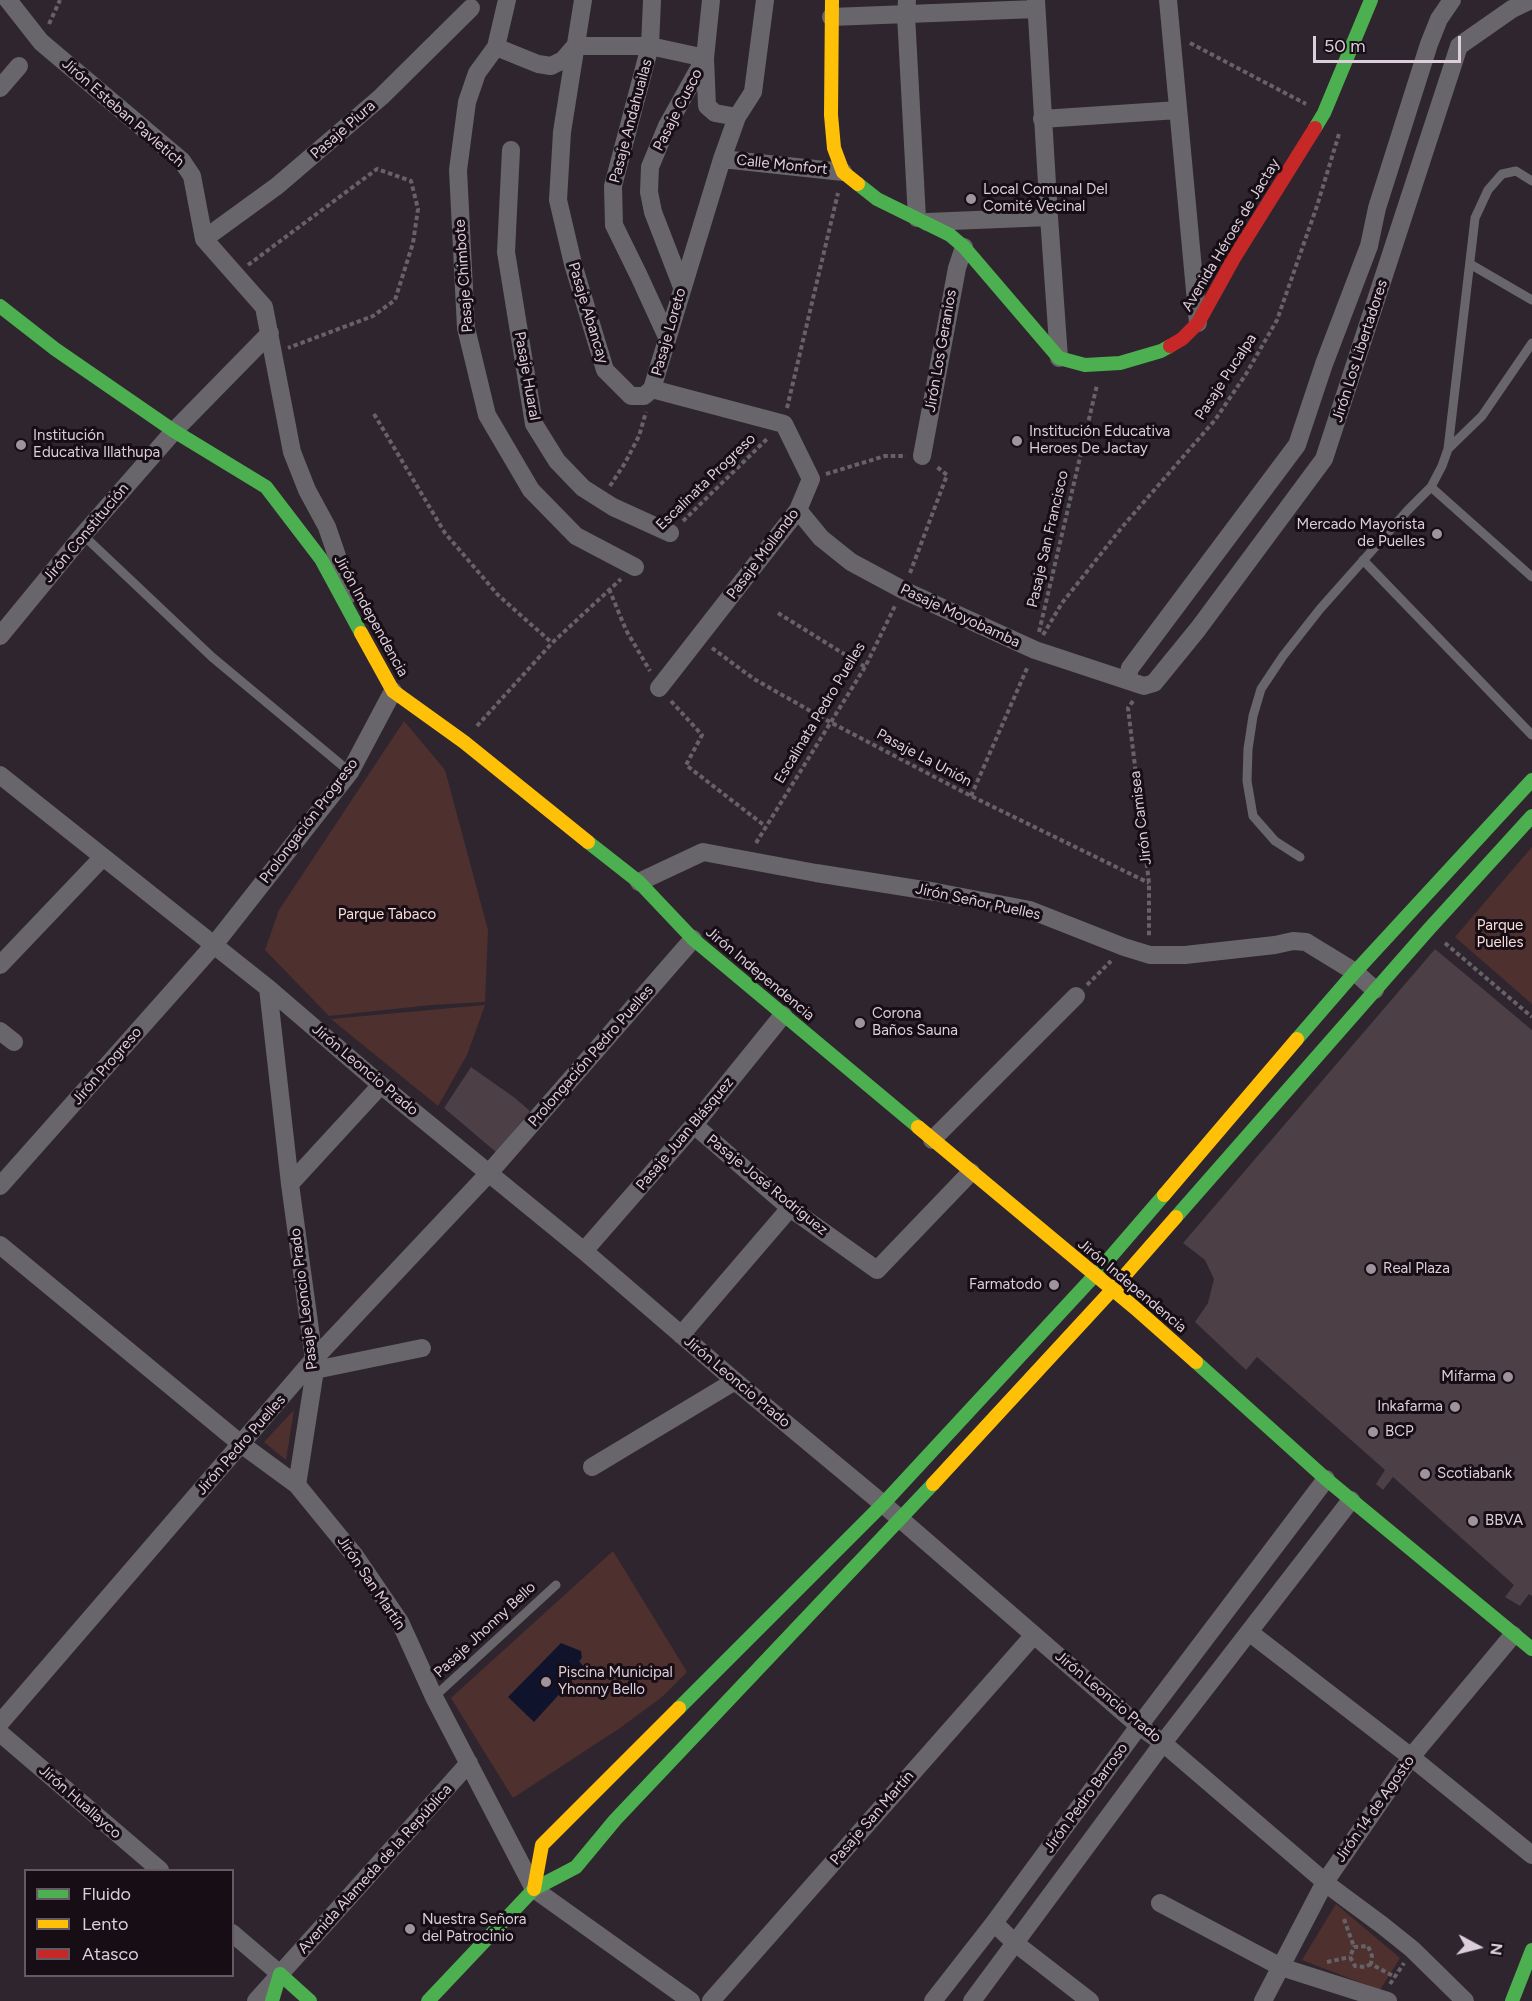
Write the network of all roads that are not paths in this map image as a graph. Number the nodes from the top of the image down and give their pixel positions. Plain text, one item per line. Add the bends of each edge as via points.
1 (8, 0) edge
2 (507, 0) edge
3 (583, 0) edge
4 (652, 0) edge
5 (711, 0) edge
6 (765, 0) edge
7 (1168, 0) edge
8 (1371, 0) edge
9 (1452, 0) edge
10 (1531, 0) edge
11 (1036, 5) edge
12 (471, 8) dead end
13 (907, 8) edge
14 (831, 9) edge
15 (575, 46) junction
16 (650, 46) junction
17 (496, 47) junction
18 (705, 58) junction
19 (19, 66) dead end
20 (0, 87) edge
21 (1178, 110) junction
22 (737, 117) junction
23 (1042, 119) junction
24 (511, 150) dead end
25 (722, 159) junction
26 (843, 172) junction
27 (1532, 181) edge
28 (1049, 217) junction
29 (922, 220) junction
30 (204, 239) junction
31 (964, 248) junction
32 (1470, 264) junction
33 (682, 287) junction
34 (1532, 300) edge
35 (0, 306) edge
36 (1198, 323) junction
37 (270, 333) junction
38 (667, 337) junction
39 (1532, 343) edge
40 (1059, 358) junction
41 (652, 389) junction
42 (174, 431) junction
43 (1448, 449) junction
44 (922, 456) road end
45 (811, 479) joint
46 (1431, 487) junction
47 (798, 510) junction
48 (670, 533) road end
49 (83, 535) junction
50 (1363, 560) junction
51 (634, 567) road end
52 (1532, 577) edge
53 (0, 636) edge
54 (364, 636) junction
55 (1135, 683) junction
56 (659, 688) road end
57 (393, 691) junction
58 (1532, 735) edge
59 (350, 772) junction
60 (0, 775) edge
61 (1532, 780) edge
62 (1532, 816) edge
63 (1300, 856) dead end
64 (103, 857) junction
65 (639, 882) junction
66 (693, 939) junction
67 (214, 945) junction
68 (0, 965) edge
69 (1355, 972) junction
70 (268, 988) junction
71 (1375, 990) junction
72 (1076, 996) road end
73 (783, 1015) junction
74 (381, 1085) junction
75 (694, 1125) junction
76 (932, 1140) junction
77 (971, 1172) junction
78 (489, 1173) junction
79 (290, 1184) junction
80 (0, 1186) edge
81 (790, 1208) junction
82 (0, 1245) edge
83 (584, 1251) junction
84 (1095, 1275) junction
85 (1112, 1290) junction
86 (681, 1335) junction
87 (422, 1348) dead end
88 (315, 1365) junction
89 (735, 1381) junction
90 (241, 1444) junction
91 (592, 1467) dead end
92 (1326, 1479) junction
93 (297, 1485) junction
94 (1351, 1500) junction
95 (883, 1504) junction
96 (901, 1519) junction
97 (556, 1585) dead end
98 (1249, 1632) junction
99 (1034, 1635) junction
100 (1513, 1635) junction
101 (1532, 1649) edge
102 (434, 1697) junction
103 (0, 1723) edge
104 (1139, 1726) junction
105 (0, 1733) edge
106 (1162, 1743) junction
107 (1411, 1757) junction
108 (469, 1763) junction
109 (1532, 1855) edge
110 (159, 1869) edge
111 (1324, 1882) junction
112 (534, 1889) junction
113 (1160, 1903) dead end
114 (994, 1923) junction
115 (234, 1935) edge
116 (1015, 1943) junction
117 (1532, 1950) edge
118 (1281, 1967) junction
119 (280, 1974) junction
120 (1384, 1999) edge
121 (256, 2001) edge
122 (272, 2001) edge
123 (310, 2001) edge
124 (428, 2001) edge
125 (691, 2001) edge
126 (711, 2001) edge
127 (933, 2001) edge
128 (972, 2001) edge
129 (1089, 2001) edge
130 (1263, 2001) edge
131 (1464, 2001) edge
132 (1512, 2001) edge

1 - 30 street, Jirón Esteban Pavletich via 41,42 182,161 192,176
2 - 17 street, Pasaje Chimbote
3 - 15 street, Pasaje Abancay
4 - 16 street, Pasaje Andahuailas
5 - 18 street, Pasaje Cusco
6 - 22 street, Pasaje Loreto via 753,92
7 - 21 street
8 - 36 street, Avenida Héroes de Jactay via 1324,113
9 - 55 street, Jirón Los Libertadores via 1429,44 1377,208 1369,246 1297,445 1130,668
10 - 55 street, Jirón Los Libertadores via 1459,46 1324,459 1154,683
11 - 13 street
11 - 23 street
12 - 30 street, Pasaje Piura via 381,97 277,186
13 - 14 street
13 - 29 street
14 - 26 street via 831,115 834,148
15 - 16 street
15 - 17 street via 563,60 551,66
15 - 41 street, Pasaje Abancay via 562,132 558,200 605,370 631,396 644,396
16 - 18 street
16 - 38 street, Pasaje Andahuailas via 613,186 614,225
17 - 51 street, Pasaje Chimbote via 477,73 468,102 458,170 466,328 487,415 531,490 576,536
18 - 22 street via 707,106 715,113
18 - 33 street, Pasaje Cusco via 667,126 650,167 653,213
19 - 20 street
21 - 23 street
21 - 36 street
22 - 25 street, Pasaje Loreto
23 - 28 street
24 - 48 street, Pasaje Huaral via 506,252 534,424 557,461 583,488 613,507
25 - 26 street, Calle Monfort
25 - 33 street, Pasaje Loreto
26 - 29 street via 877,199
27 - 32 lane via 1516,171 1502,174 1488,190 1475,218
28 - 29 street
28 - 40 street
29 - 31 street via 950,234
30 - 37 street via 264,307
31 - 40 street
31 - 44 street, Jirón Los Geranios
32 - 34 lane
32 - 43 lane
33 - 38 street, Pasaje Loreto
35 - 42 street, Jirón Independencia
36 - 40 street, Avenida Héroes de Jactay via 1182,339 1161,351 1120,363 1085,365
37 - 42 street, Jirón Constitución
37 - 54 street via 292,452 327,527
38 - 41 street, Pasaje Loreto
39 - 43 lane via 1482,416
41 - 45 street, Pasaje Abancay via 783,424
42 - 49 street, Jirón Constitución
42 - 54 street, Jirón Independencia via 266,487 321,559
43 - 46 lane
45 - 47 street, Pasaje Mollendo
46 - 50 lane
46 - 52 lane
47 - 55 street, Pasaje Moyobamba via 821,538 851,562 903,590 1035,650
47 - 56 street, Pasaje Mollendo
49 - 53 street, Jirón Constitución
49 - 59 lane via 212,657
50 - 58 lane
50 - 63 lane via 1283,656 1262,689 1253,716 1246,781 1253,816 1275,841
54 - 57 street, Jirón Independencia
57 - 59 street, Prolongación Progreso
57 - 65 street, Jirón Independencia via 464,742
59 - 67 street, Prolongación Progreso
60 - 64 street, Jirón Leoncio Prado
61 - 69 street
62 - 71 street
64 - 67 street, Jirón Leoncio Prado
64 - 68 street
65 - 66 street, Jirón Independencia
65 - 69 street, Jirón Señor Puelles via 703,852 1030,910 1150,955 1306,942
66 - 73 street, Jirón Independencia
66 - 78 street, Prolongación Pedro Puelles
67 - 70 street, Jirón Leoncio Prado
67 - 80 street, Jirón Progreso
69 - 71 street, Jirón Señor Puelles
69 - 84 street
70 - 74 street, Jirón Leoncio Prado
70 - 79 street, Pasaje Leoncio Prado
71 - 85 street
72 - 76 street
73 - 75 street, Pasaje Juan Blásquez
73 - 76 street, Jirón Independencia
74 - 78 street, Jirón Leoncio Prado
74 - 79 street
75 - 81 street, Pasaje José Rodríguez
75 - 83 street, Pasaje Juan Blásquez
76 - 77 street, Jirón Independencia
77 - 81 street, Pasaje José Rodríguez via 877,1270
77 - 84 street, Jirón Independencia
78 - 83 street, Jirón Leoncio Prado
78 - 88 street, Jirón Pedro Puelles
79 - 88 street, Pasaje Leoncio Prado
81 - 86 street
82 - 90 street, Jirón San Martín
83 - 86 street, Jirón Leoncio Prado
84 - 85 street, Jirón Independencia
84 - 95 street
85 - 92 street, Jirón Independencia
85 - 96 street
86 - 89 street, Jirón Leoncio Prado
87 - 88 street
88 - 90 street, Jirón Pedro Puelles
88 - 93 street, Pasaje Leoncio Prado
89 - 91 street
89 - 95 street, Jirón Leoncio Prado
90 - 93 street, Jirón San Martín
90 - 103 street, Jirón Pedro Puelles
92 - 94 street, Jirón Independencia
92 - 104 street, Jirón Pedro Barroso
93 - 102 street, Jirón San Martín via 355,1556 400,1622
94 - 98 street
94 - 100 street, Jirón Independencia
95 - 96 street, Jirón Leoncio Prado
95 - 112 street via 542,1845
96 - 99 street, Jirón Leoncio Prado
96 - 112 street via 615,1820 576,1867
97 - 102 lane, Pasaje Jhonny Bello
98 - 106 street
98 - 107 street
99 - 104 street, Jirón Leoncio Prado
99 - 126 street, Pasaje San Martín
100 - 101 street, Jirón Independencia
100 - 107 street, Jirón 14 de Agosto
102 - 108 street, Jirón San Martín
104 - 106 street, Jirón Leoncio Prado
104 - 114 street, Jirón Pedro Barroso
105 - 110 street, Jirón Huallayco
106 - 111 street, Jirón Leoncio Prado
106 - 116 street
107 - 109 street
107 - 111 street, Jirón 14 de Agosto
108 - 112 street, Jirón San Martín
108 - 119 street, Avenida Alameda de la República
111 - 118 street, Jirón 14 de Agosto
111 - 131 street, Jirón Leoncio Prado via 1383,1925
112 - 124 street
112 - 125 street, Jirón San Martín
113 - 118 street
114 - 116 street
114 - 127 street, Jirón Pedro Barroso
115 - 119 street
116 - 128 street
116 - 129 street
117 - 132 street
118 - 120 street
118 - 130 street, Jirón 14 de Agosto
119 - 121 street, Avenida Alameda de la República
119 - 122 street, Avenida Alameda de la República
119 - 123 street

